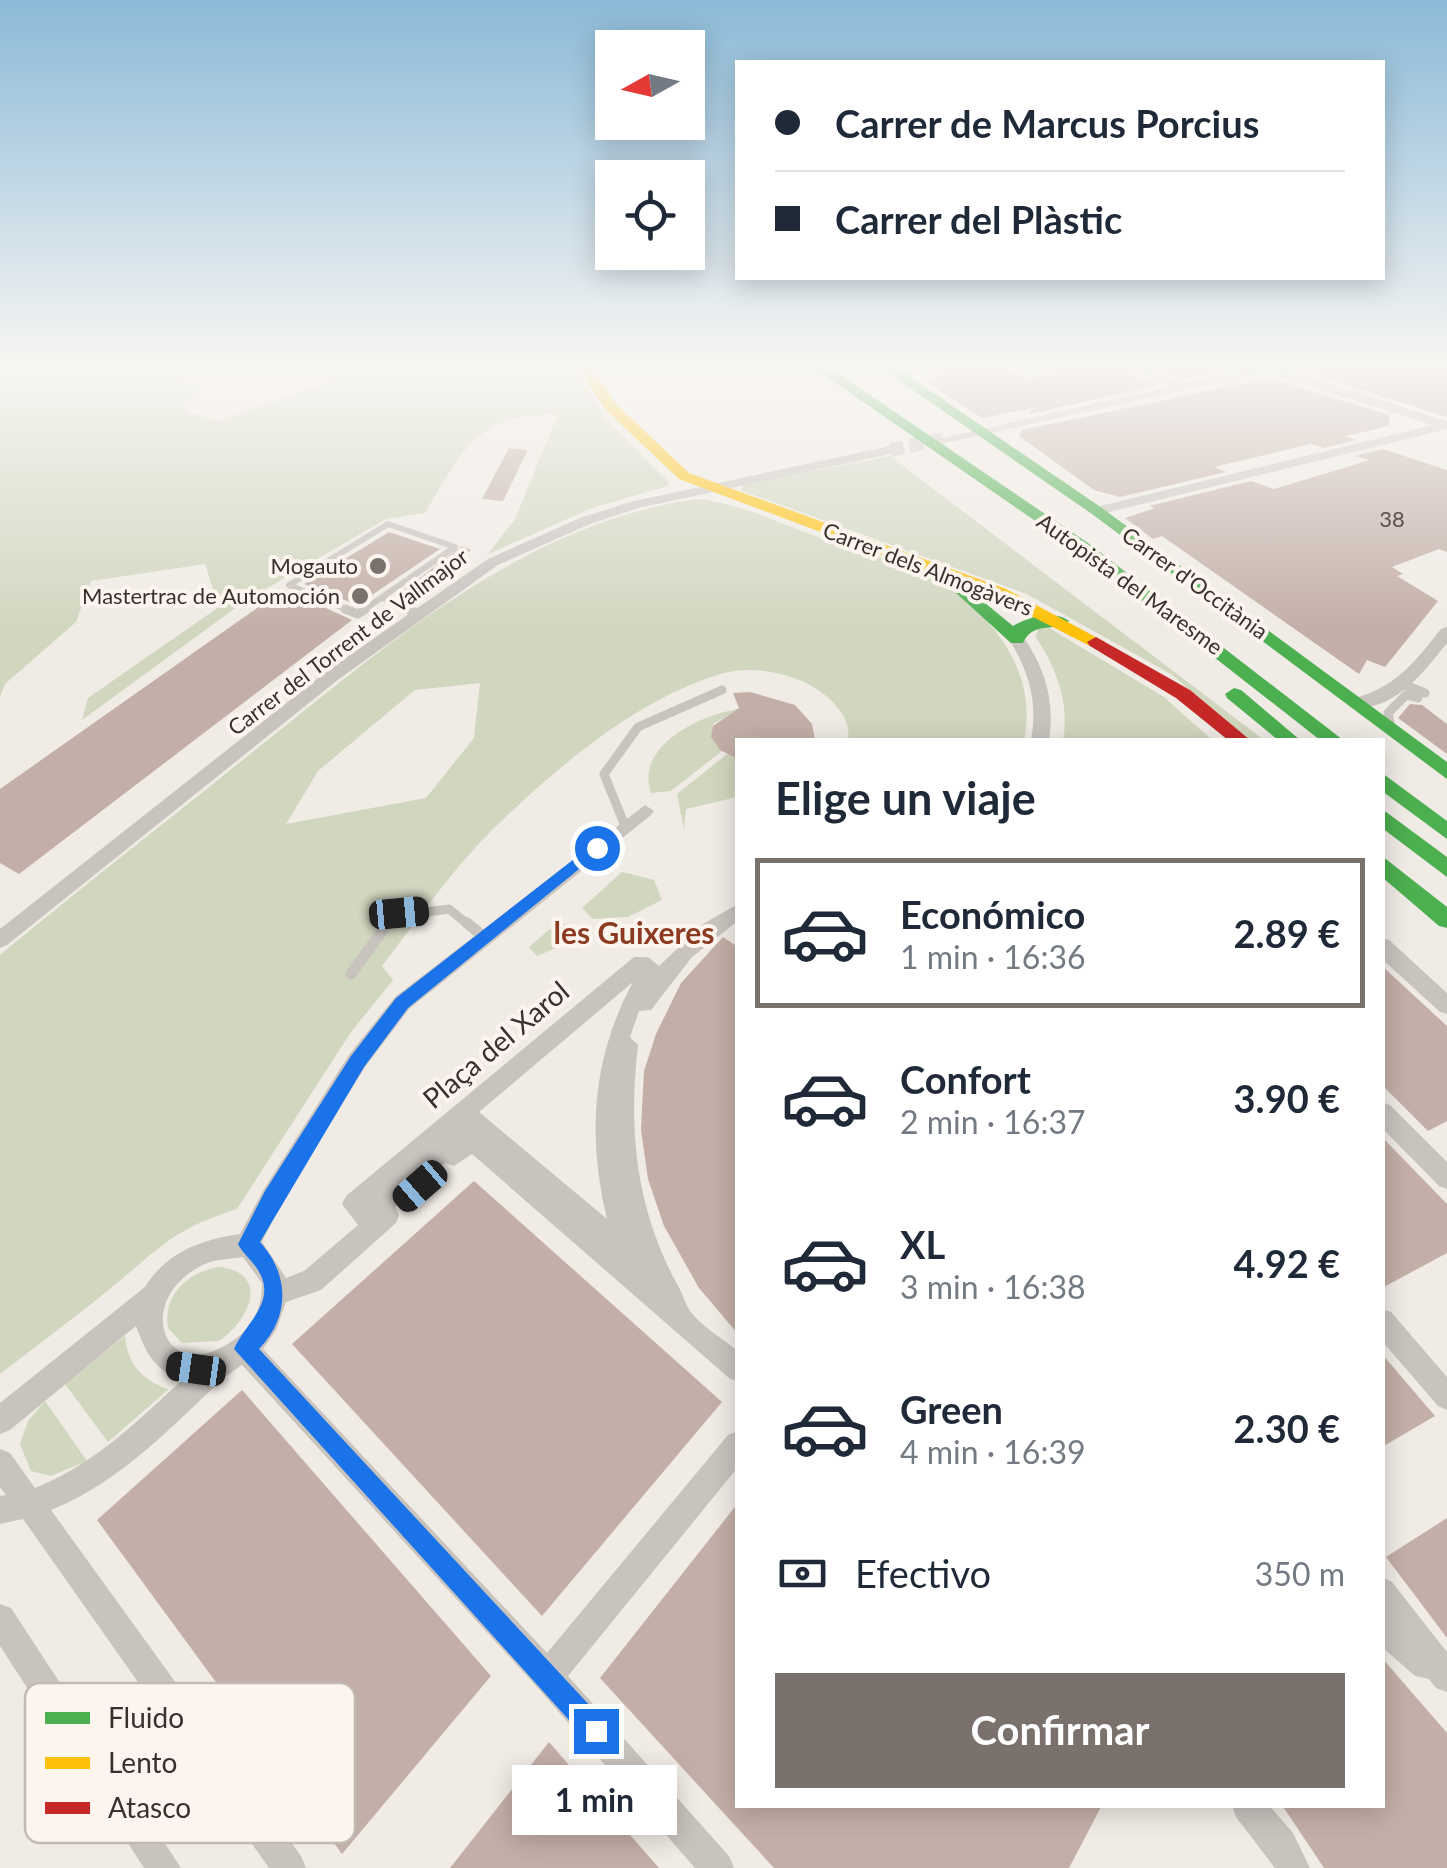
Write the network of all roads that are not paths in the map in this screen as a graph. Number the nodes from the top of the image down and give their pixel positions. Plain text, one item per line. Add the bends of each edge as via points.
1 (658, 455) edge
2 (864, 455) tunnel mouth
3 (920, 455) edge
4 (944, 455) tunnel mouth
5 (1018, 455) edge
6 (1324, 455) edge
7 (704, 487) junction
8 (1097, 511) junction
9 (1058, 559) dead end
10 (940, 570) junction
11 (1104, 594) dead end
12 (383, 598) junction
13 (417, 613) junction
14 (1060, 621) junction
15 (1447, 632) edge
16 (1017, 638) junction
17 (1405, 685) junction
18 (722, 690) dead end
19 (1357, 703) junction
20 (1224, 732) edge
21 (1040, 738) edge
22 (1287, 738) edge
23 (1331, 738) edge
24 (1420, 751) junction
25 (1447, 772) edge
26 (1385, 782) edge
27 (645, 811) dead end
28 (1385, 818) edge
29 (625, 826) junction
30 (1447, 832) edge
31 (1385, 867) edge
32 (1447, 869) edge
33 (735, 913) edge
34 (1447, 920) edge
35 (484, 937) junction
36 (0, 940) edge
37 (1385, 949) edge
38 (351, 974) dead end
39 (1447, 1006) edge
40 (1385, 1115) edge
41 (1447, 1178) edge
42 (366, 1217) joint
43 (248, 1244) junction
44 (276, 1293) junction
45 (154, 1296) junction
46 (685, 1324) junction
47 (1385, 1325) edge
48 (233, 1356) junction
49 (735, 1366) edge
50 (1447, 1397) edge
51 (0, 1420) edge
52 (735, 1448) edge
53 (0, 1462) edge
54 (31, 1506) junction
55 (0, 1510) edge
56 (1385, 1596) edge
57 (0, 1619) edge
58 (1385, 1628) edge
59 (548, 1676) junction
60 (1447, 1680) edge
61 (42, 1683) edge
62 (158, 1683) edge
63 (1250, 1808) edge
64 (148, 1843) edge
65 (272, 1843) edge
66 (164, 1868) edge
67 (290, 1868) edge
68 (717, 1868) edge
69 (1294, 1868) edge

1 - 7 main road, Carrer dels Almogàvers
2 - 7 street, Carrer del Torrent de Vallmajor
3 - 9 main road, Autopista del Maresme
4 - 23 main road, Autopista del Maresme via 1212,642
5 - 8 main road, Carrer d'Occitània
6 - 8 street
7 - 10 main road, Carrer dels Almogàvers
7 - 13 street, Carrer del Torrent de Vallmajor via 544,538 493,562
8 - 19 main road, Carrer d'Occitània
10 - 14 main road, Carrer dels Almogàvers
10 - 16 main road
11 - 22 main road, Autopista del Maresme
12 - 12 lane via 356,614 289,585 388,524 454,547
12 - 13 lane
13 - 36 street, Carrer del Torrent de Vallmajor
14 - 16 main road via 1032,624
14 - 20 main road, Carrer dels Almogàvers via 1124,656
15 - 17 street
16 - 21 street via 1040,684
17 - 19 street
17 - 24 lane via 1421,695 1406,695 1386,720
18 - 29 lane via 638,727 604,774
19 - 24 main road, Carrer d'Occitània
24 - 25 main road, Carrer d'Occitània
26 - 30 main road
27 - 29 street
28 - 32 main road
29 - 35 street
31 - 34 main road
33 - 46 street via 710,926 646,1000 628,1038 620,1090 629,1200 652,1266
35 - 38 lane via 449,909 399,913 380,928
35 - 43 street via 402,1003
37 - 39 street
40 - 41 street
42 - 42 street, Plaça del Xarol via 354,1204 641,963 650,970 620,1026 604,1092 605,1168 633,1256 476,1122
43 - 44 street via 268,1266
43 - 45 street via 196,1256
44 - 46 street via 312,1281 472,1140
44 - 48 street via 261,1332
45 - 48 street via 148,1328 158,1355 185,1368
45 - 51 street
46 - 49 street
47 - 50 street
48 - 54 street via 83,1484
48 - 59 street
52 - 59 street
53 - 54 street
54 - 55 street
54 - 62 street
56 - 60 street
57 - 61 street
58 - 60 street
59 - 68 street
63 - 69 street
64 - 66 street
65 - 67 street

